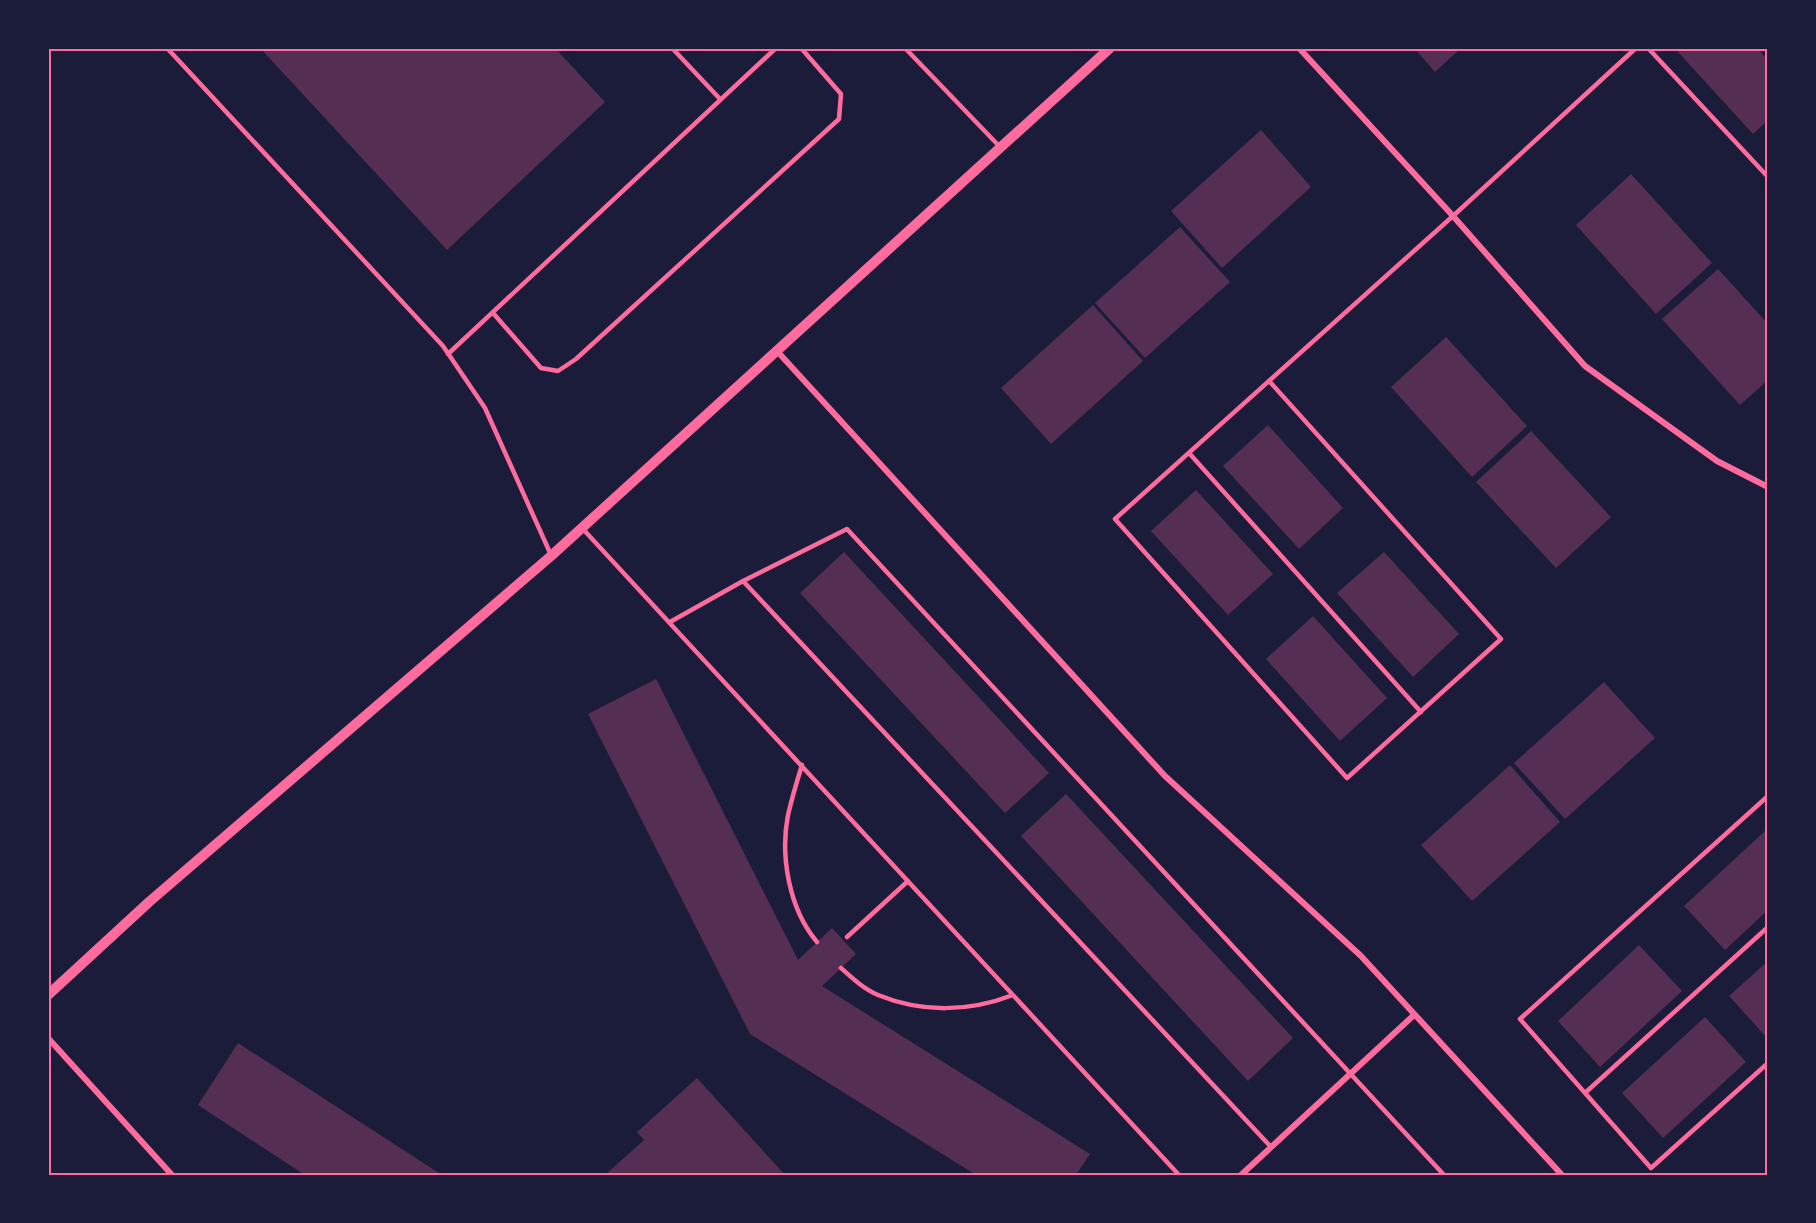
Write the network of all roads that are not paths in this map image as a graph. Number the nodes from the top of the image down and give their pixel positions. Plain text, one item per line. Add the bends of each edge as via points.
1 (167, 48) edge
2 (672, 48) edge
3 (776, 48) edge
4 (801, 48) edge
5 (905, 48) edge
6 (1110, 48) edge
7 (1299, 48) edge
8 (1636, 48) edge
9 (1648, 48) edge
10 (720, 99) junction
11 (1000, 147) junction
12 (1768, 177) edge
13 (1453, 216) junction
14 (493, 312) junction
15 (777, 351) junction
16 (448, 354) junction
17 (1270, 382) junction
18 (1189, 453) junction
19 (1768, 487) edge
20 (582, 528) junction
21 (551, 556) junction
22 (743, 582) junction
23 (670, 622) junction
24 (1421, 712) junction
25 (801, 765) junction
26 (1768, 796) edge
27 (908, 881) junction
28 (1768, 927) edge
29 (847, 937) dead end
30 (817, 942) dead end
31 (841, 968) dead end
32 (48, 995) edge
33 (1013, 995) junction
34 (1414, 1015) junction
35 (48, 1038) edge
36 (1768, 1063) edge
37 (1349, 1074) junction
38 (1585, 1093) junction
39 (1271, 1147) junction
40 (170, 1174) edge
41 (1179, 1175) edge
42 (1241, 1175) edge
43 (1444, 1175) edge
44 (1562, 1175) edge

1 - 16 lane
2 - 10 lane
3 - 10 lane
4 - 14 lane via 841,94 839,118 576,359 558,371 541,368
5 - 11 lane
6 - 11 street
7 - 13 street
8 - 13 lane
9 - 12 lane
10 - 14 lane
11 - 15 street
13 - 17 lane
13 - 19 street via 1585,366 1717,460
14 - 16 lane
15 - 20 street
15 - 34 street via 1165,776 1360,956
16 - 21 lane via 485,408
17 - 18 lane
17 - 24 lane via 1501,639
18 - 24 lane
18 - 24 lane via 1115,519 1131,537 1347,778
20 - 21 street
20 - 23 lane
21 - 32 street via 158,895
22 - 23 lane
22 - 37 lane via 847,529
22 - 39 lane
23 - 25 lane
25 - 27 lane
25 - 30 lane via 788,816 786,870 797,910
26 - 38 lane via 1521,1019
27 - 29 lane
27 - 33 lane
28 - 38 lane
31 - 33 lane via 877,994 916,1006 948,1010 993,1003
33 - 41 lane
34 - 37 street
34 - 44 street
35 - 40 street
36 - 38 lane via 1651,1168
37 - 39 street
37 - 43 lane
39 - 42 street

